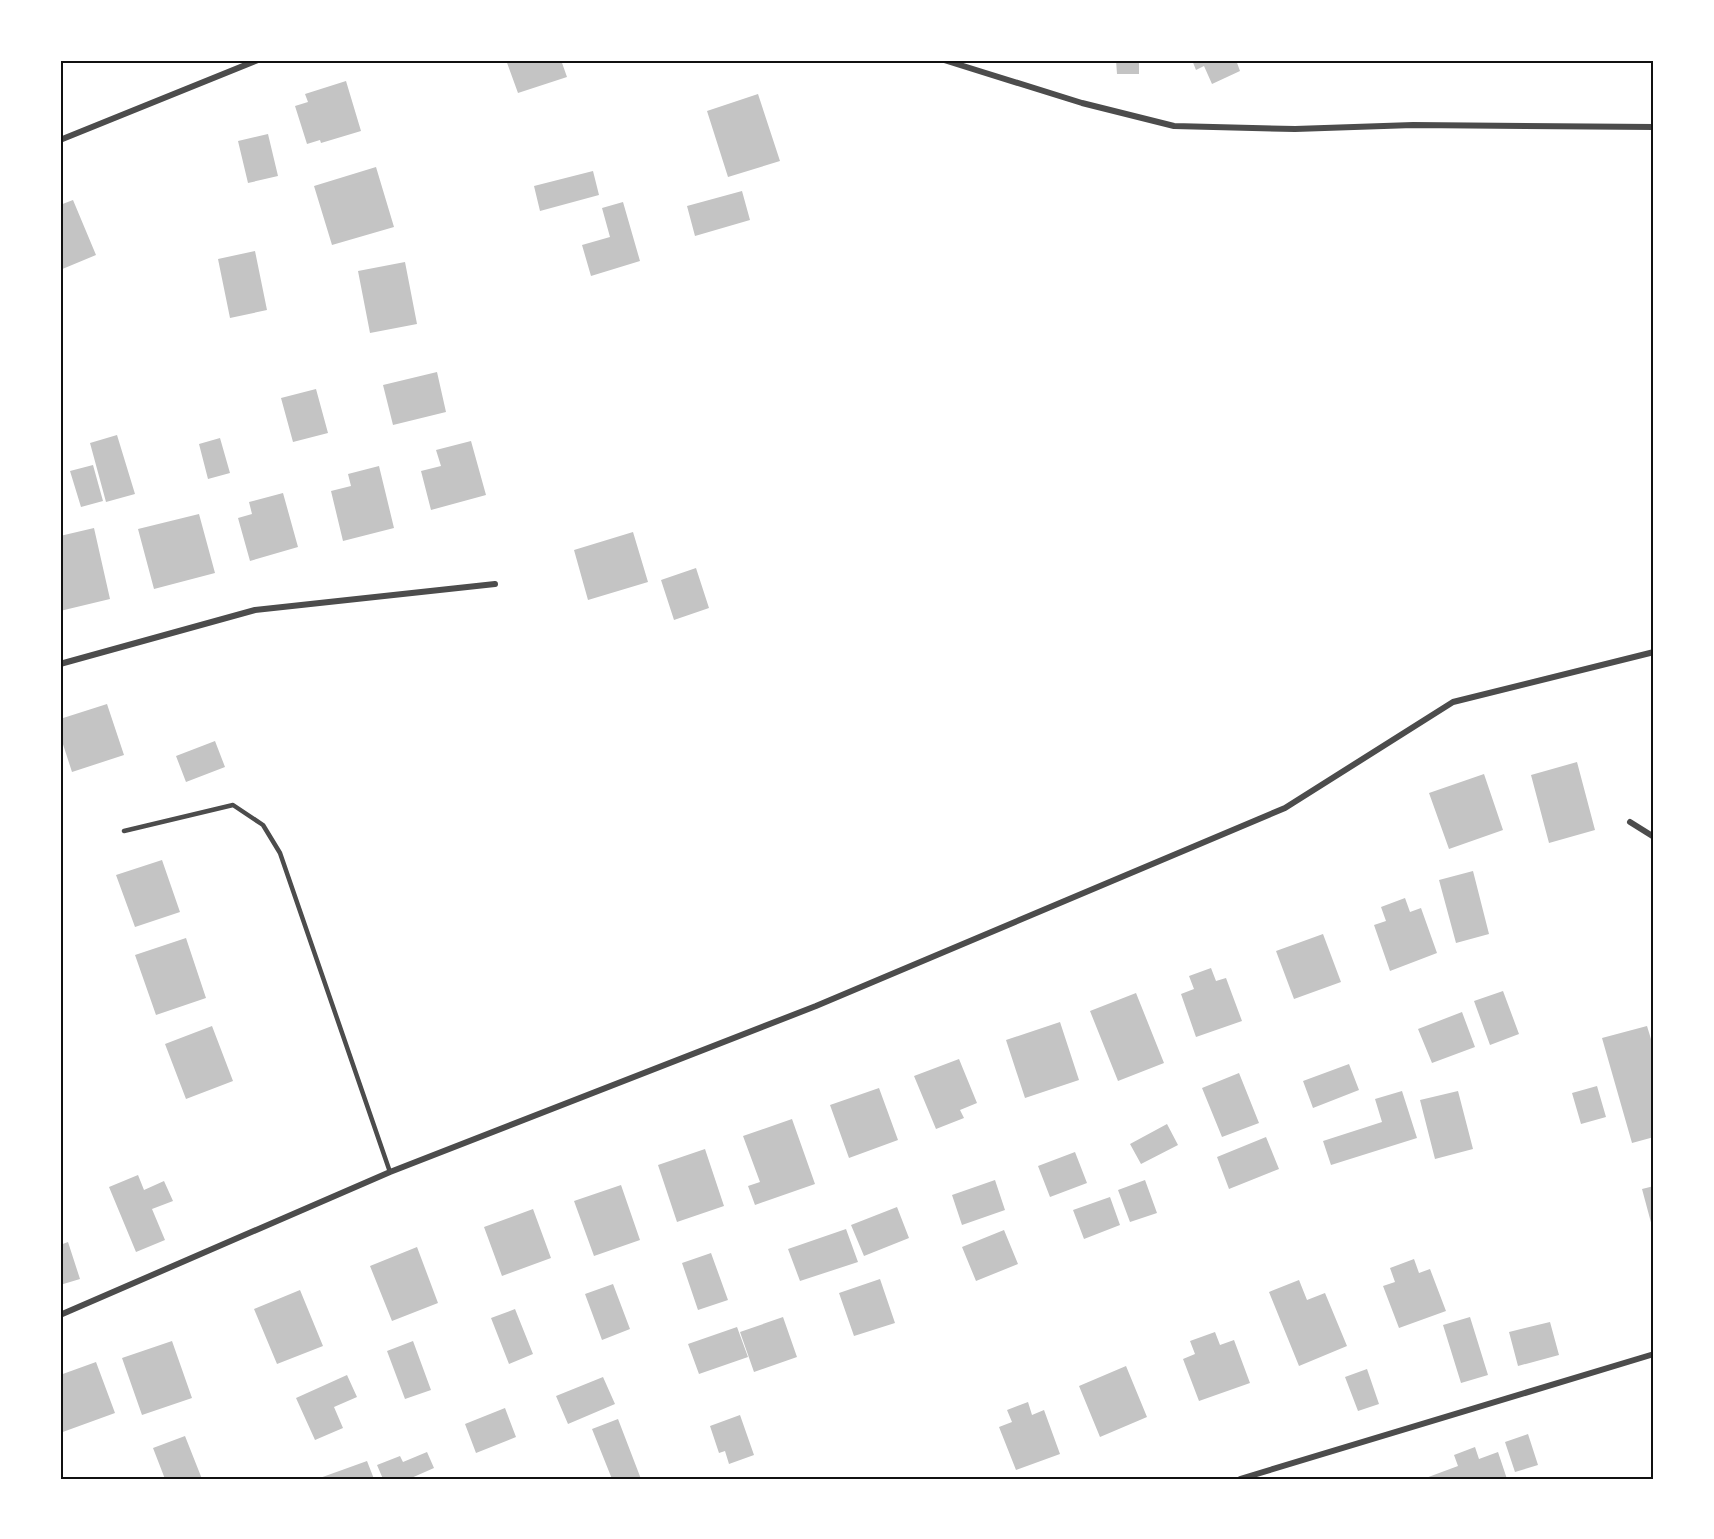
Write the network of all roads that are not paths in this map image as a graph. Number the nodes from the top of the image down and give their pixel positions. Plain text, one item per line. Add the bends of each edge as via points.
1 (258, 60) edge
2 (944, 60) edge
3 (1654, 127) edge
4 (60, 140) edge
5 (495, 584) dead end
6 (1654, 652) edge
7 (60, 664) edge
8 (1630, 822) dead end
9 (124, 831) dead end
10 (1654, 837) edge
11 (390, 1172) junction
12 (60, 1315) edge
13 (1654, 1354) edge
14 (1240, 1479) edge

1 - 4 street
2 - 3 street via 1082,103 1174,126
5 - 7 street via 255,610
6 - 11 street via 1453,702 1285,808 816,1006
8 - 10 street
9 - 11 lane via 233,805 263,825 280,853
11 - 12 street
13 - 14 street

